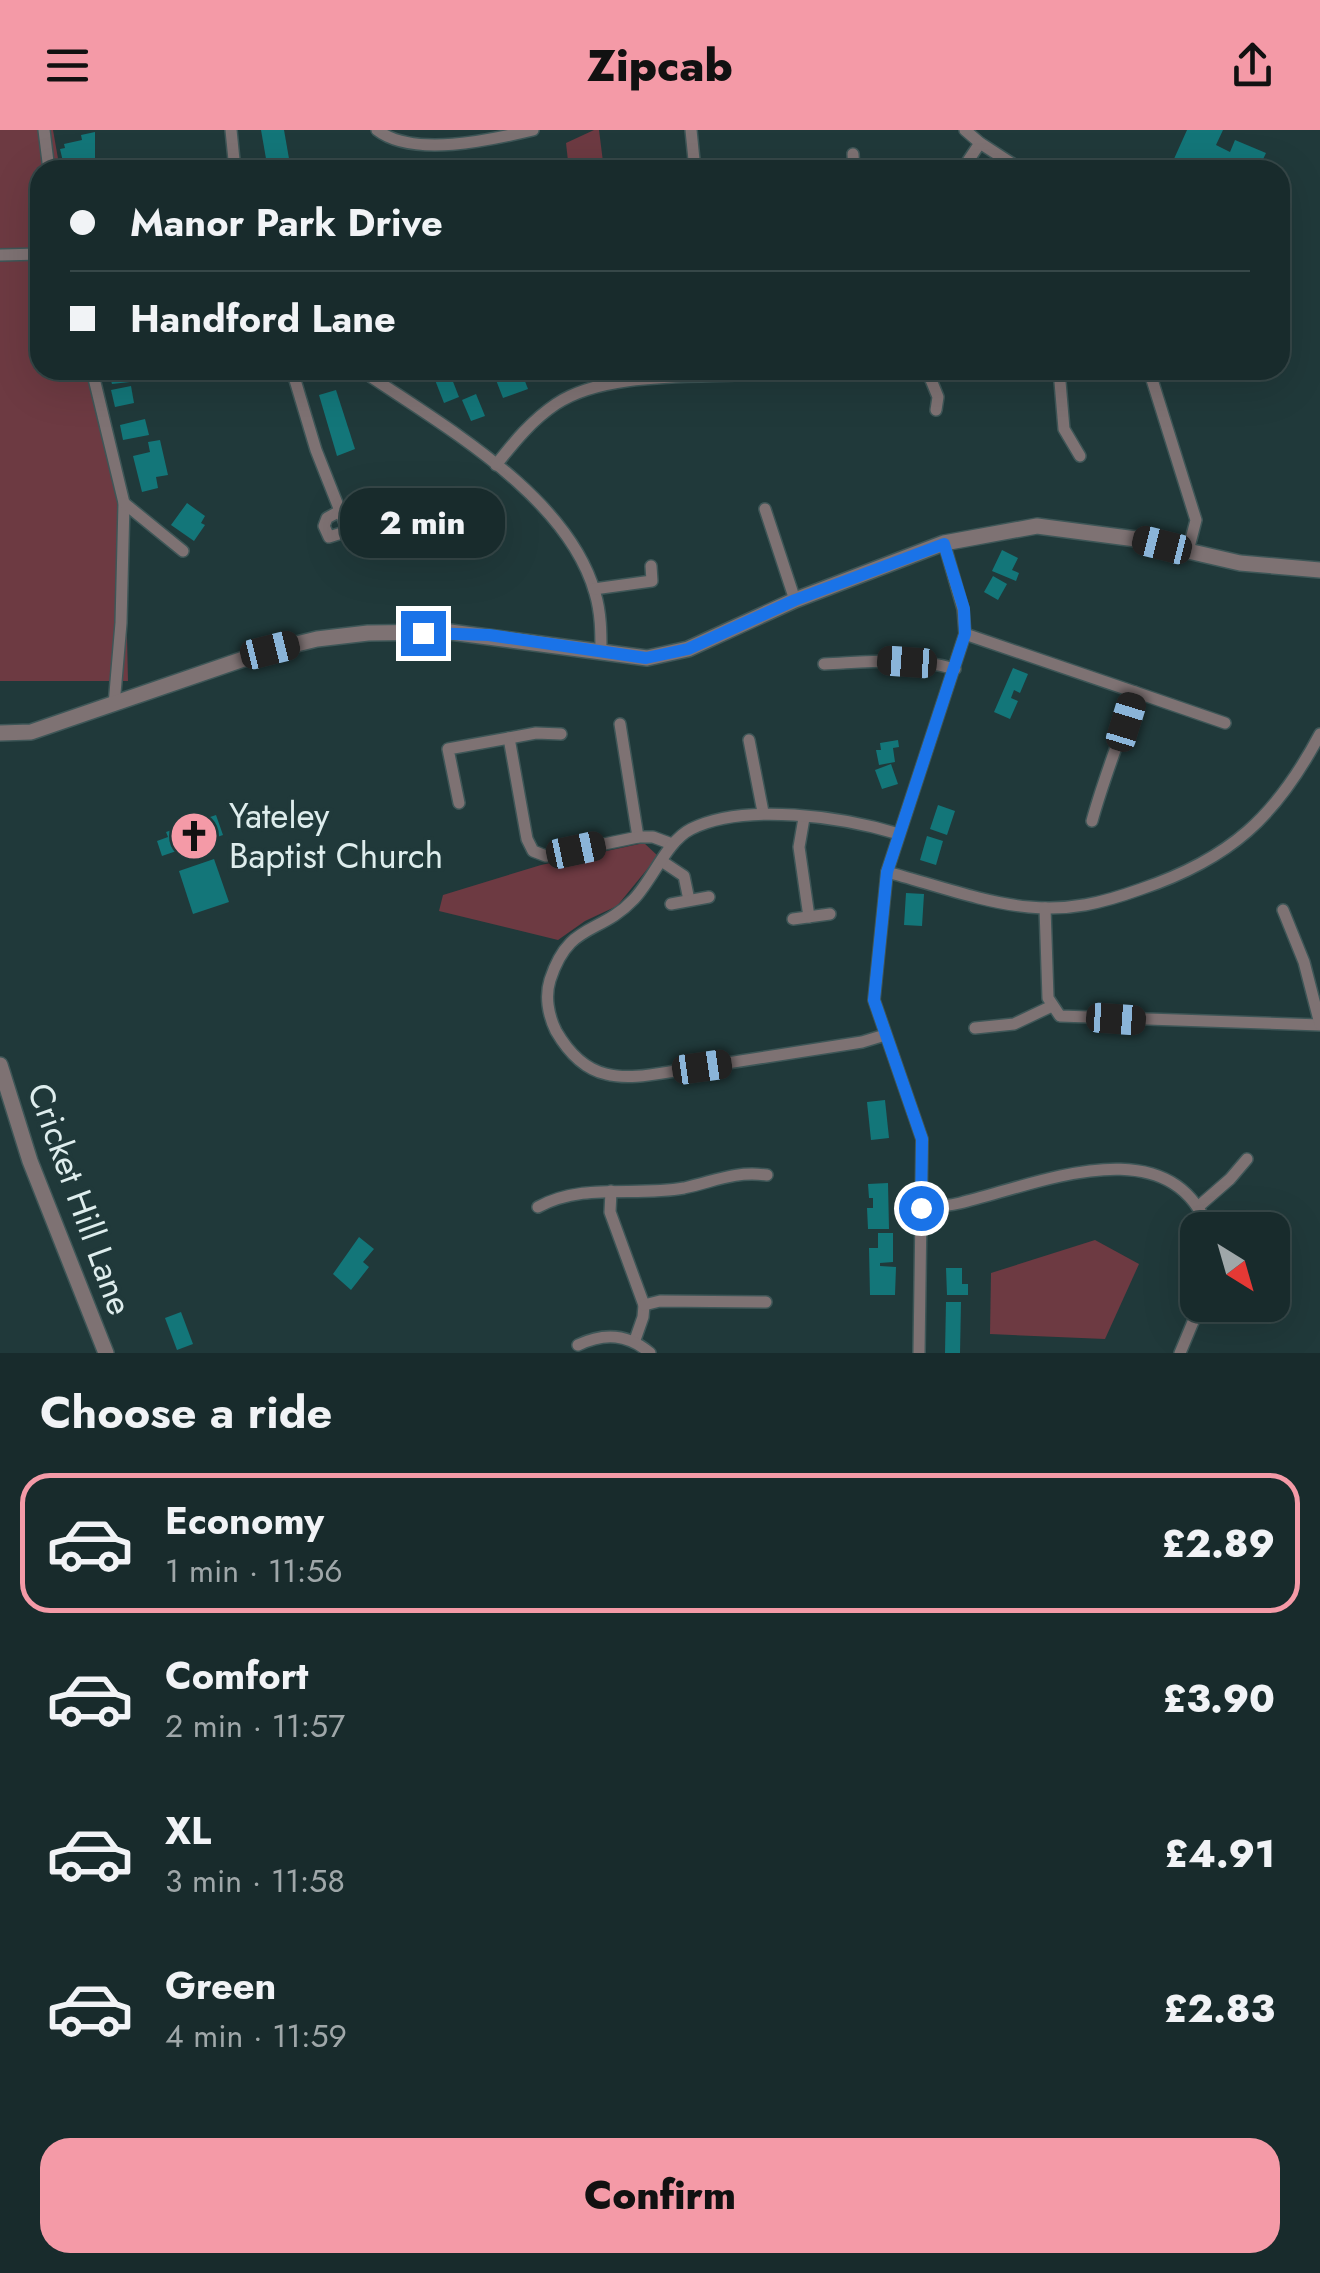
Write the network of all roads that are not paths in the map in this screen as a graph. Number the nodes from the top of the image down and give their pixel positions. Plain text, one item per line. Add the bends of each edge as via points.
1 (44, 130) edge
2 (230, 130) edge
3 (377, 130) edge
4 (533, 130) edge
5 (691, 130) edge
6 (966, 130) edge
7 (466, 136) edge
8 (980, 143) junction
9 (853, 154) dead end
10 (48, 160) edge
11 (234, 160) edge
12 (694, 160) edge
13 (853, 160) edge
14 (969, 160) edge
15 (1006, 160) edge
16 (30, 254) edge
17 (0, 255) edge
18 (94, 380) edge
19 (295, 380) edge
20 (376, 380) edge
21 (632, 380) edge
22 (931, 380) edge
23 (1060, 380) edge
24 (1152, 380) edge
25 (936, 410) dead end
26 (1080, 456) dead end
27 (496, 465) junction
28 (124, 503) junction
29 (765, 509) dead end
30 (338, 512) dead end
31 (944, 544) junction
32 (183, 551) dead end
33 (1188, 551) junction
34 (651, 566) dead end
35 (1320, 570) edge
36 (594, 589) junction
37 (795, 600) junction
38 (965, 634) junction
39 (601, 653) junction
40 (824, 664) dead end
41 (954, 669) junction
42 (1135, 692) junction
43 (114, 704) junction
44 (1225, 723) dead end
45 (620, 724) dead end
46 (0, 732) edge
47 (561, 734) dead end
48 (1320, 734) edge
49 (509, 738) junction
50 (749, 740) dead end
51 (459, 804) dead end
52 (764, 812) junction
53 (804, 818) junction
54 (1092, 821) dead end
55 (899, 834) junction
56 (638, 837) junction
57 (672, 844) junction
58 (662, 862) junction
59 (887, 872) junction
60 (709, 897) dead end
61 (689, 900) junction
62 (671, 904) dead end
63 (1045, 908) junction
64 (1283, 910) dead end
65 (830, 914) dead end
66 (809, 917) junction
67 (793, 919) dead end
68 (1052, 1006) junction
69 (1320, 1024) edge
70 (976, 1028) dead end
71 (885, 1035) junction
72 (0, 1065) edge
73 (1247, 1159) dead end
74 (767, 1175) dead end
75 (611, 1191) junction
76 (538, 1206) dead end
77 (1199, 1206) junction
78 (921, 1208) junction
79 (1202, 1212) edge
80 (766, 1302) dead end
81 (644, 1305) junction
82 (1193, 1322) edge
83 (635, 1340) junction
84 (578, 1345) dead end
85 (106, 1353) edge
86 (650, 1353) edge
87 (918, 1353) edge
88 (1180, 1353) edge

1 - 10 street
2 - 11 street
3 - 7 street via 391,140 432,145
4 - 7 street
5 - 12 street
6 - 8 street
8 - 14 street
8 - 15 street
9 - 13 street
16 - 17 street
18 - 28 street
19 - 30 street
20 - 27 street
21 - 27 street via 559,402
22 - 25 street
23 - 26 street via 1064,429
24 - 33 street via 1196,520
27 - 36 street via 543,505
28 - 32 street
28 - 43 street
29 - 37 street
31 - 33 street via 1037,526
31 - 37 street
31 - 38 street
33 - 35 street
34 - 36 street via 652,580
36 - 39 street
37 - 39 street via 688,649 646,658
38 - 41 street
38 - 42 street
39 - 43 street via 450,632 351,635 270,650
40 - 41 street via 878,660
41 - 55 street
42 - 44 street
42 - 54 street
43 - 46 street via 31,732
45 - 56 street
47 - 49 street
48 - 63 street via 1274,805 1211,860 1092,906
49 - 51 street via 448,750
49 - 56 street via 533,851 546,856
50 - 52 street
52 - 53 street
52 - 57 street via 693,827
53 - 55 street via 859,822
53 - 66 street via 799,846
55 - 59 street
56 - 57 street
57 - 58 street
58 - 61 street via 684,876
58 - 71 street via 626,907 569,940 557,957 546,992 552,1022 586,1066 630,1076
59 - 63 street
59 - 71 street via 874,1000
60 - 61 street
61 - 62 street
63 - 68 street
64 - 69 street
65 - 66 street
66 - 67 street
68 - 69 street via 1060,1016
68 - 70 street via 1014,1024
71 - 78 street via 922,1139
72 - 85 street, Cricket Hill Lane via 30,1161
73 - 77 street
74 - 75 street via 743,1172 683,1188
75 - 76 street via 580,1192
75 - 81 street via 610,1212
77 - 78 street via 1180,1186 1151,1172 1116,1170 1034,1180 958,1204
77 - 79 street
78 - 87 street
80 - 81 street
81 - 83 street
82 - 88 street
83 - 84 street via 605,1336
83 - 86 street

